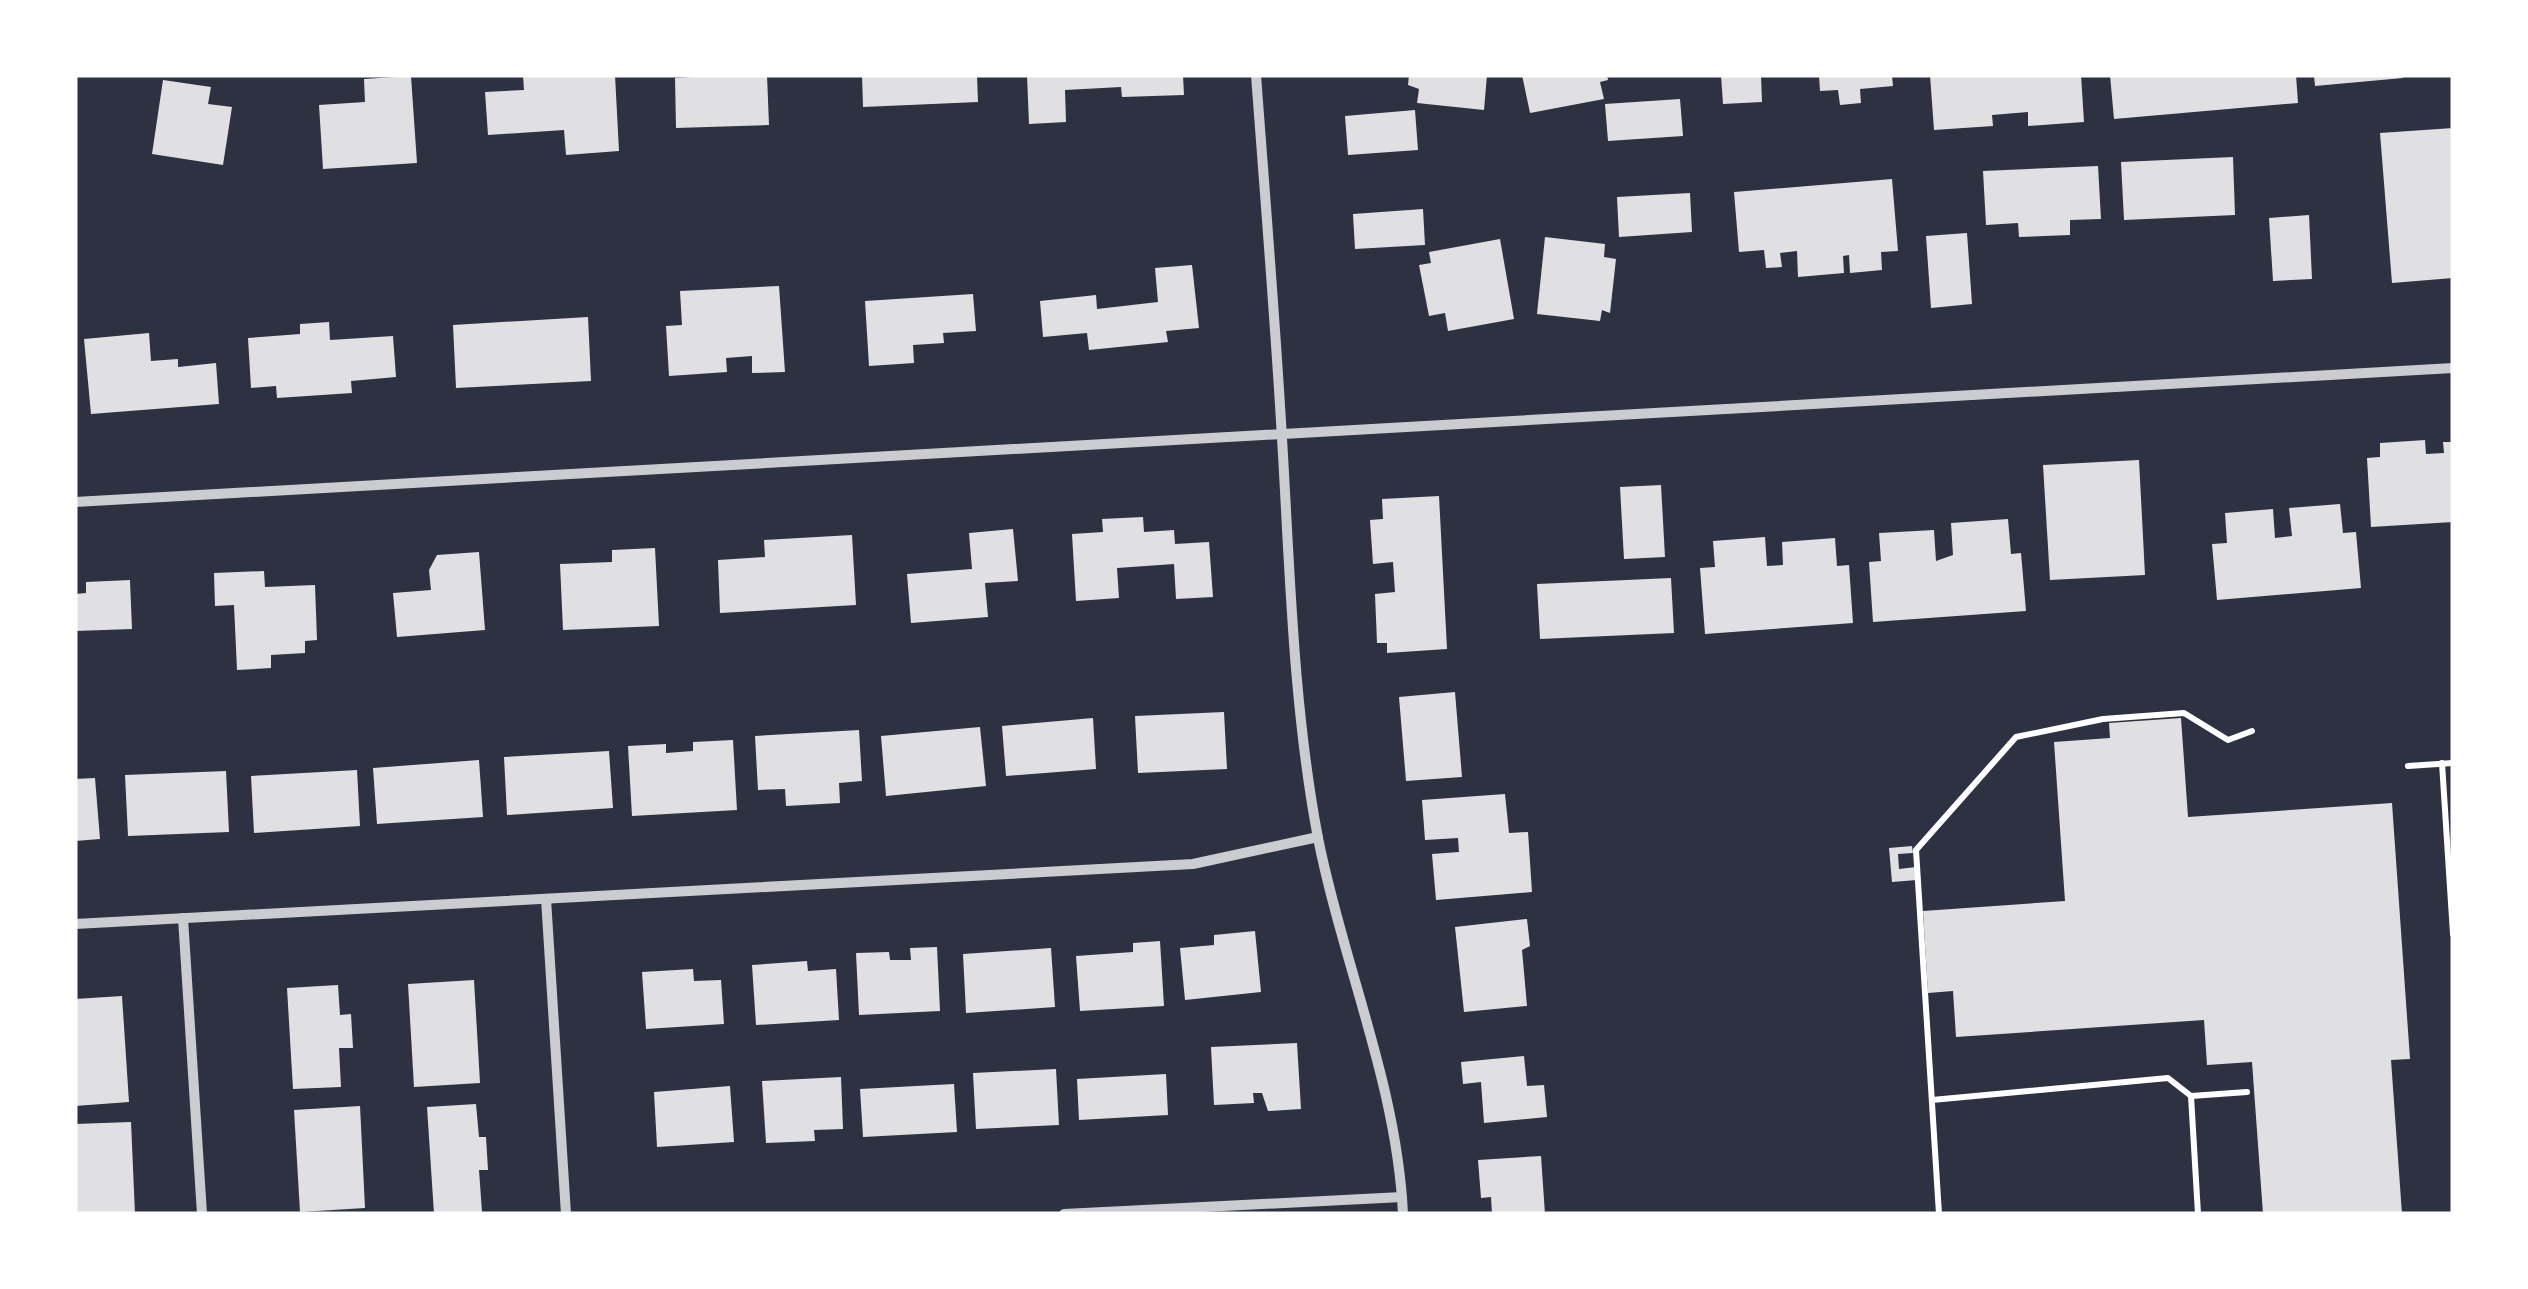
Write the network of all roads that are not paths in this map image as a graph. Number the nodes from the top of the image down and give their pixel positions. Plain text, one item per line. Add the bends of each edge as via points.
1 (1256, 75) edge
2 (2453, 368) edge
3 (1282, 431) junction
4 (75, 502) edge
5 (1318, 837) junction
6 (546, 899) junction
7 (183, 918) junction
8 (75, 924) edge
9 (1402, 1197) junction
10 (202, 1214) edge
11 (566, 1214) edge
12 (1064, 1214) edge
13 (1402, 1214) edge

1 - 3 street
2 - 3 street
3 - 4 street
3 - 5 street via 1296,674
5 - 6 street via 1193,864
5 - 9 street via 1385,1084
6 - 7 street
6 - 11 street
7 - 8 street
7 - 10 street
9 - 12 street
9 - 13 street

